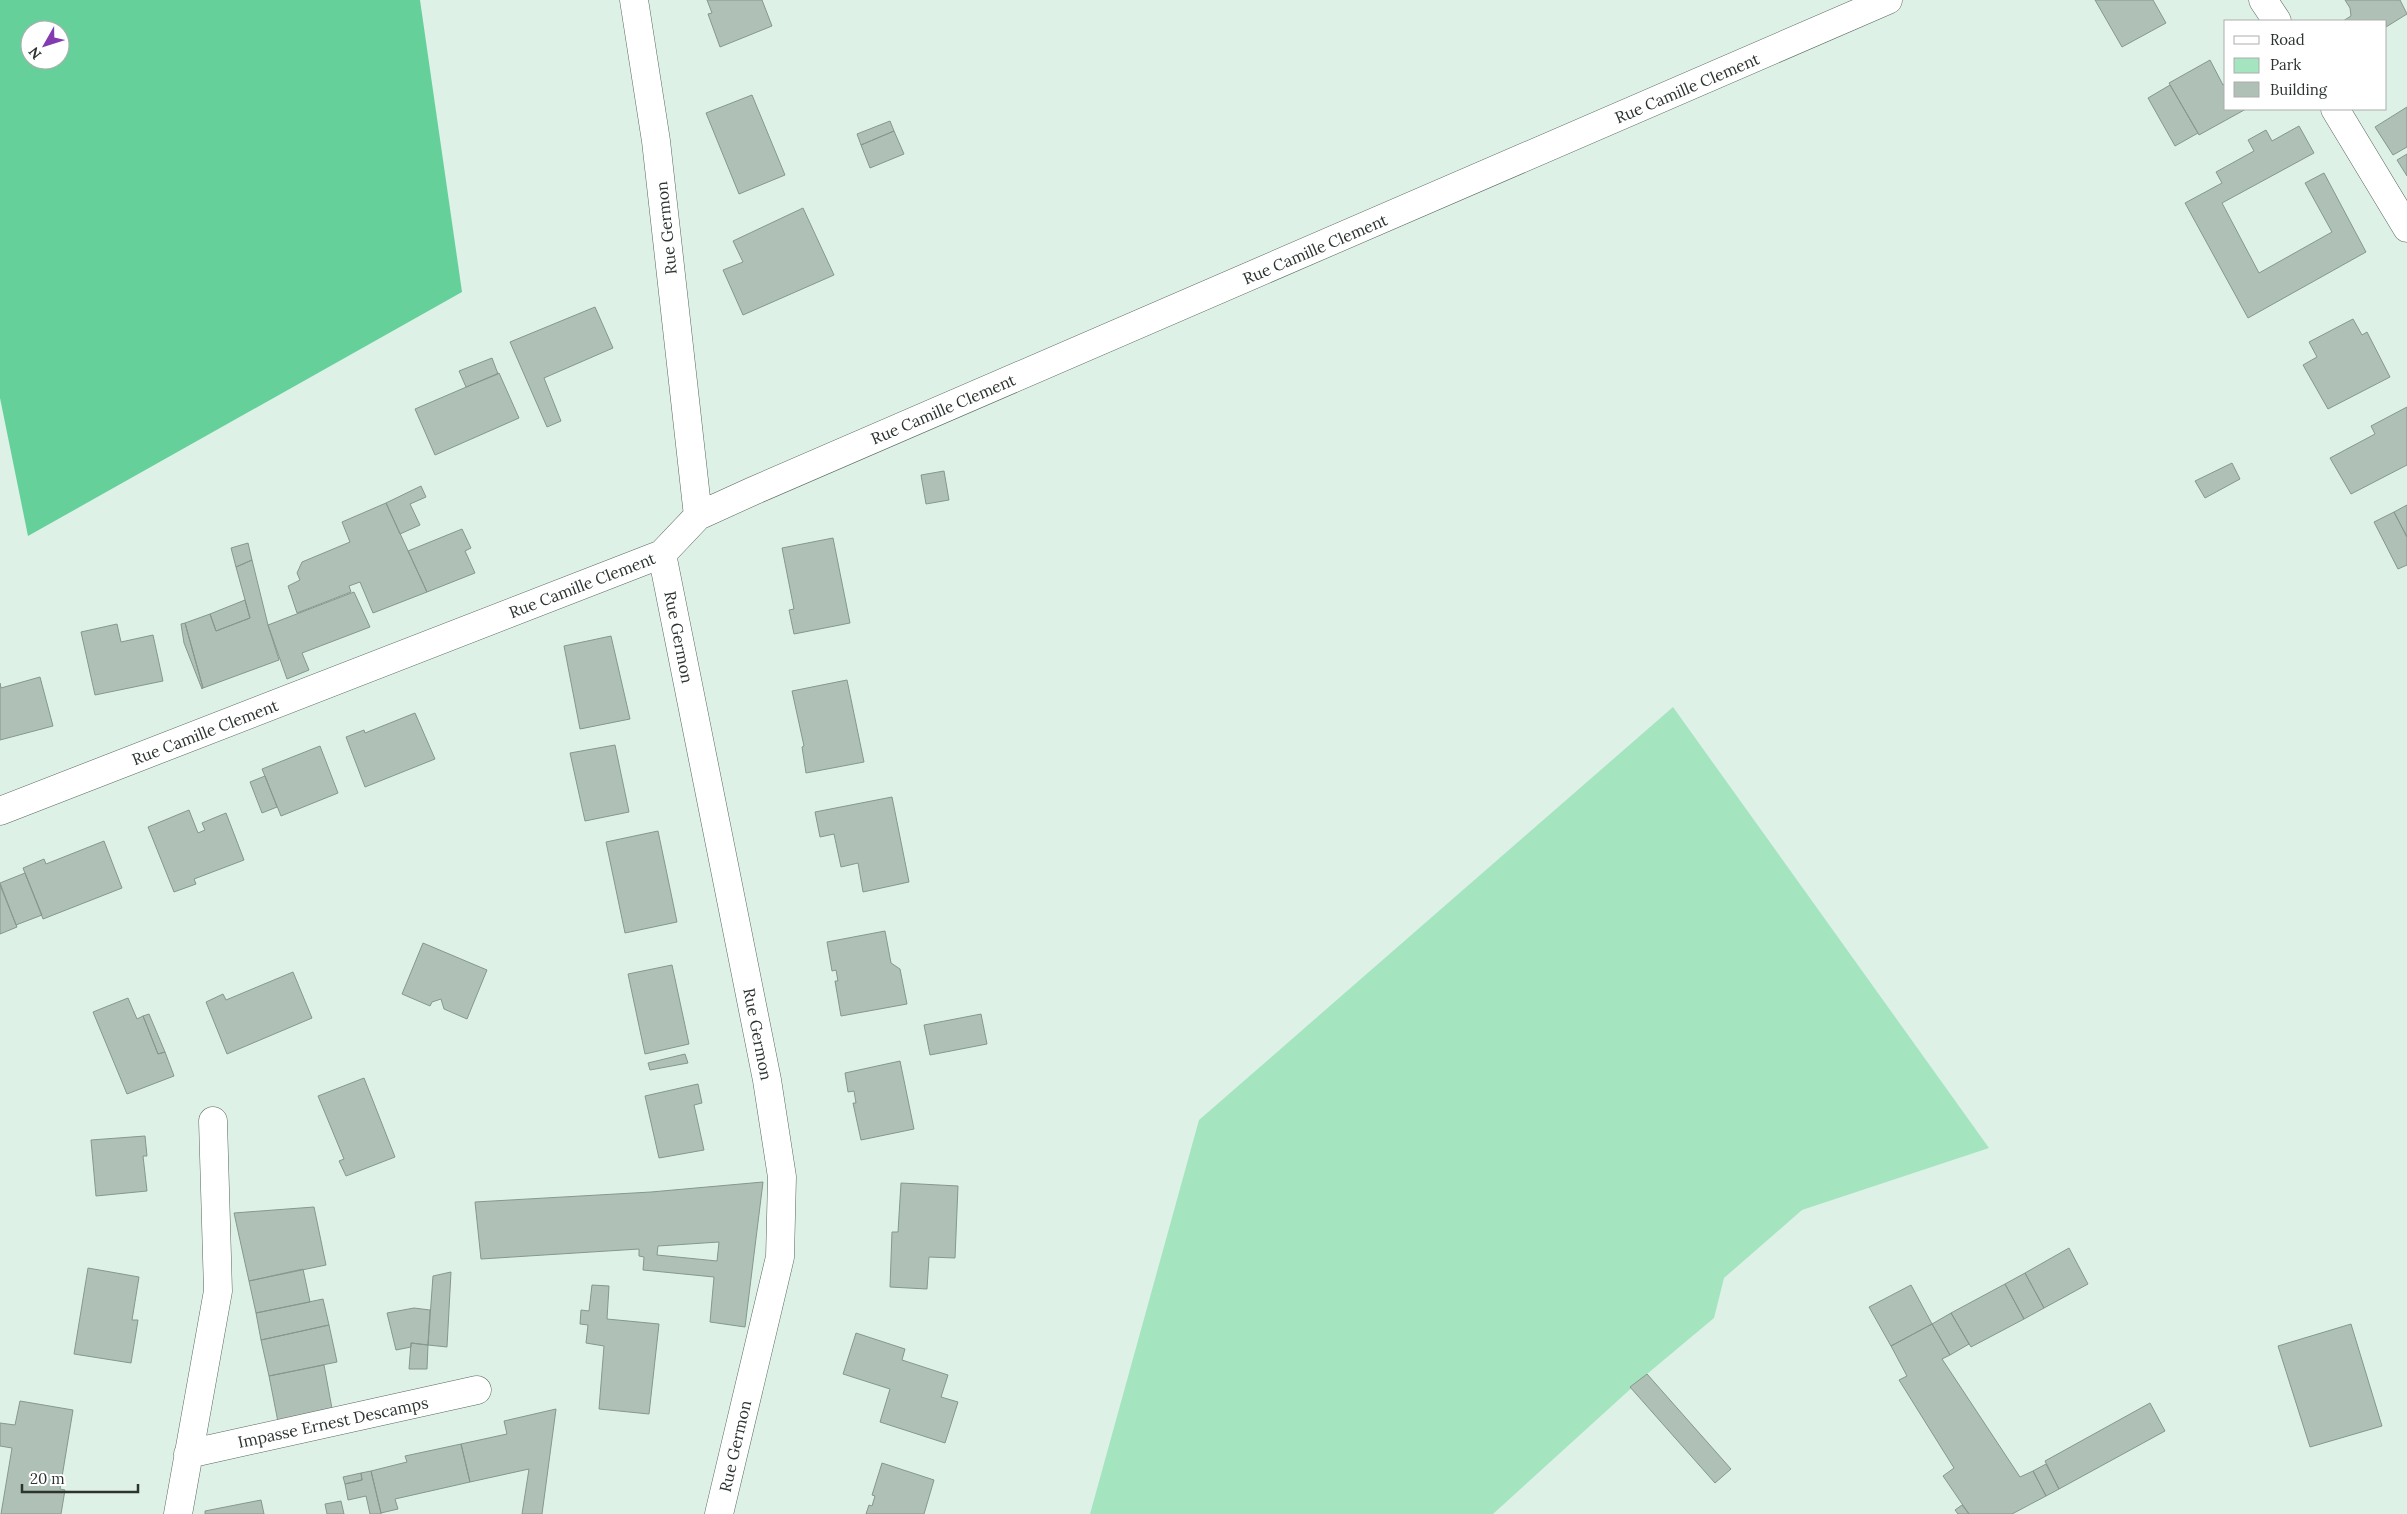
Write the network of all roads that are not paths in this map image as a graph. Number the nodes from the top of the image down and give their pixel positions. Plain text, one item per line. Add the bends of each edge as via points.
1 (634, 0) edge
2 (1888, 0) edge
3 (2263, 0) edge
4 (2276, 20) edge
5 (2335, 110) edge
6 (2407, 228) edge
7 (698, 516) junction
8 (662, 554) junction
9 (0, 811) edge
10 (213, 1121) dead end
11 (477, 1390) dead end
12 (188, 1454) junction
13 (178, 1514) edge
14 (719, 1514) edge

1 - 7 street, Rue Germon via 656,141
2 - 7 street, Rue Camille Clement
3 - 4 street
5 - 6 street
7 - 8 street, Rue Camille Clement
8 - 9 street, Rue Camille Clement
8 - 14 street, Rue Germon via 768,1080 782,1177 780,1257
10 - 12 street via 218,1291
11 - 12 street, Impasse Ernest Descamps
12 - 13 street

